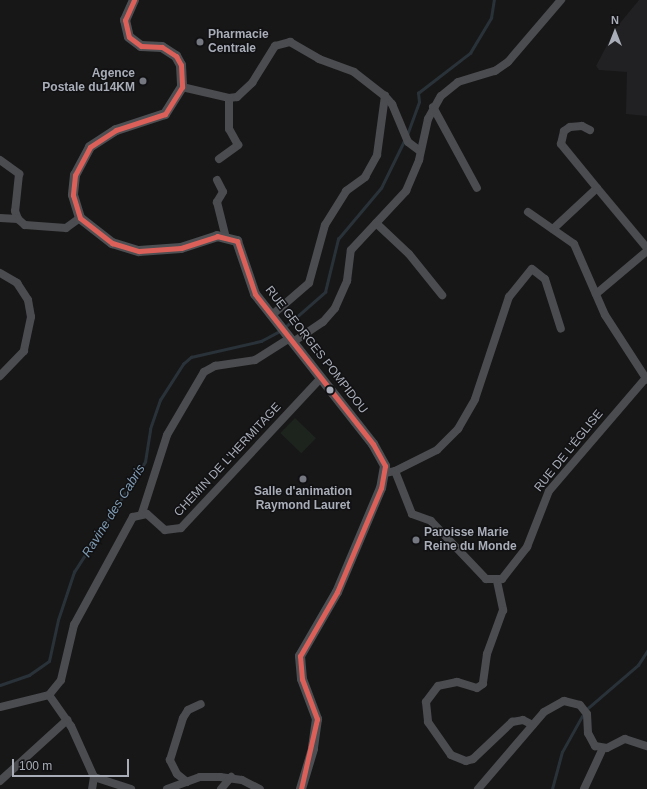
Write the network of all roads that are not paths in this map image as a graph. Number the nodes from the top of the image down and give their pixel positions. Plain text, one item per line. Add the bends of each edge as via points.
1 (134, 0) edge
2 (561, 0) edge
3 (182, 87) junction
4 (385, 96) junction
5 (229, 98) junction
6 (433, 107) junction
7 (590, 130) dead end
8 (420, 152) junction
9 (219, 159) dead end
10 (0, 160) edge
11 (216, 180) dead end
12 (477, 188) dead end
13 (597, 188) junction
14 (528, 212) dead end
15 (0, 218) edge
16 (80, 218) junction
17 (18, 219) junction
18 (376, 223) junction
19 (553, 229) junction
20 (225, 235) junction
21 (647, 248) edge
22 (647, 252) edge
23 (0, 273) edge
24 (596, 294) junction
25 (442, 295) dead end
26 (274, 317) junction
27 (561, 329) dead end
28 (290, 338) junction
29 (0, 376) edge
30 (321, 378) junction
31 (646, 380) edge
32 (390, 472) junction
33 (142, 514) junction
34 (497, 581) junction
35 (49, 695) junction
36 (201, 704) dead end
37 (0, 707) edge
38 (67, 720) junction
39 (533, 725) junction
40 (647, 746) edge
41 (603, 748) junction
42 (94, 777) junction
43 (231, 777) junction
44 (0, 781) edge
45 (187, 782) junction
46 (92, 789) edge
47 (131, 789) edge
48 (168, 789) edge
49 (221, 789) edge
50 (260, 789) edge
51 (301, 789) edge
52 (478, 789) edge
53 (584, 789) edge

1 - 3 main road via 125,20 129,37 141,46 162,47 173,53 181,65
2 - 6 street via 508,62 495,70 458,82
3 - 5 street
3 - 16 main road via 166,114 116,130 90,147 75,175 73,195
4 - 5 street via 354,72 286,42 275,46 243,93
4 - 8 street via 404,129 408,142
4 - 26 street via 377,155 364,177 346,191 329,219 316,249 309,282
5 - 9 street via 229,129 238,145
6 - 8 street
6 - 12 street
7 - 13 street via 582,126 570,128 564,131 561,144
8 - 18 street via 406,191
10 - 17 street via 19,174
11 - 20 street via 223,192 218,208
13 - 19 street
13 - 21 street
14 - 19 street
15 - 17 street
16 - 17 street via 66,228 26,225
16 - 20 main road via 112,243 139,251 181,248
18 - 25 street via 409,254
18 - 28 street via 351,250 348,281 335,308 324,322
19 - 24 street via 574,244
20 - 26 main road, RUE GEORGES POMPIDOU via 239,244 250,284
22 - 24 street
23 - 29 street via 17,283 28,300 31,318 24,351
24 - 31 street
26 - 28 main road, RUE GEORGES POMPIDOU
27 - 32 street via 545,279 532,269 509,297 475,399 458,429 437,450
28 - 30 main road, RUE GEORGES POMPIDOU
28 - 33 street via 255,360 215,366 204,372 167,435
30 - 32 main road, RUE GEORGES POMPIDOU via 381,455
30 - 33 street, CHEMIN DE L'HERMITAGE via 181,528 165,530
31 - 34 street, RUE DE L'ÉGLISE via 549,491 527,547 506,576
32 - 34 street via 412,514 431,521 467,562 486,579
32 - 51 main road via 338,592 300,656 302,679 317,719 314,749
33 - 35 street via 130,521 103,566 74,625 66,669
34 - 39 street via 503,610 487,654 484,684 477,688 457,682 438,686 426,702 428,722 451,755 466,761 474,759 512,722 523,720
35 - 37 street
35 - 38 street
36 - 45 street via 188,710 182,718 170,760 177,774
38 - 42 street
38 - 44 street
39 - 41 street via 554,705 574,702 587,714 590,740
39 - 52 street
40 - 41 street via 625,739
41 - 53 street
42 - 46 street
42 - 47 street
43 - 45 street via 200,777
43 - 49 street
43 - 50 street
45 - 48 street

